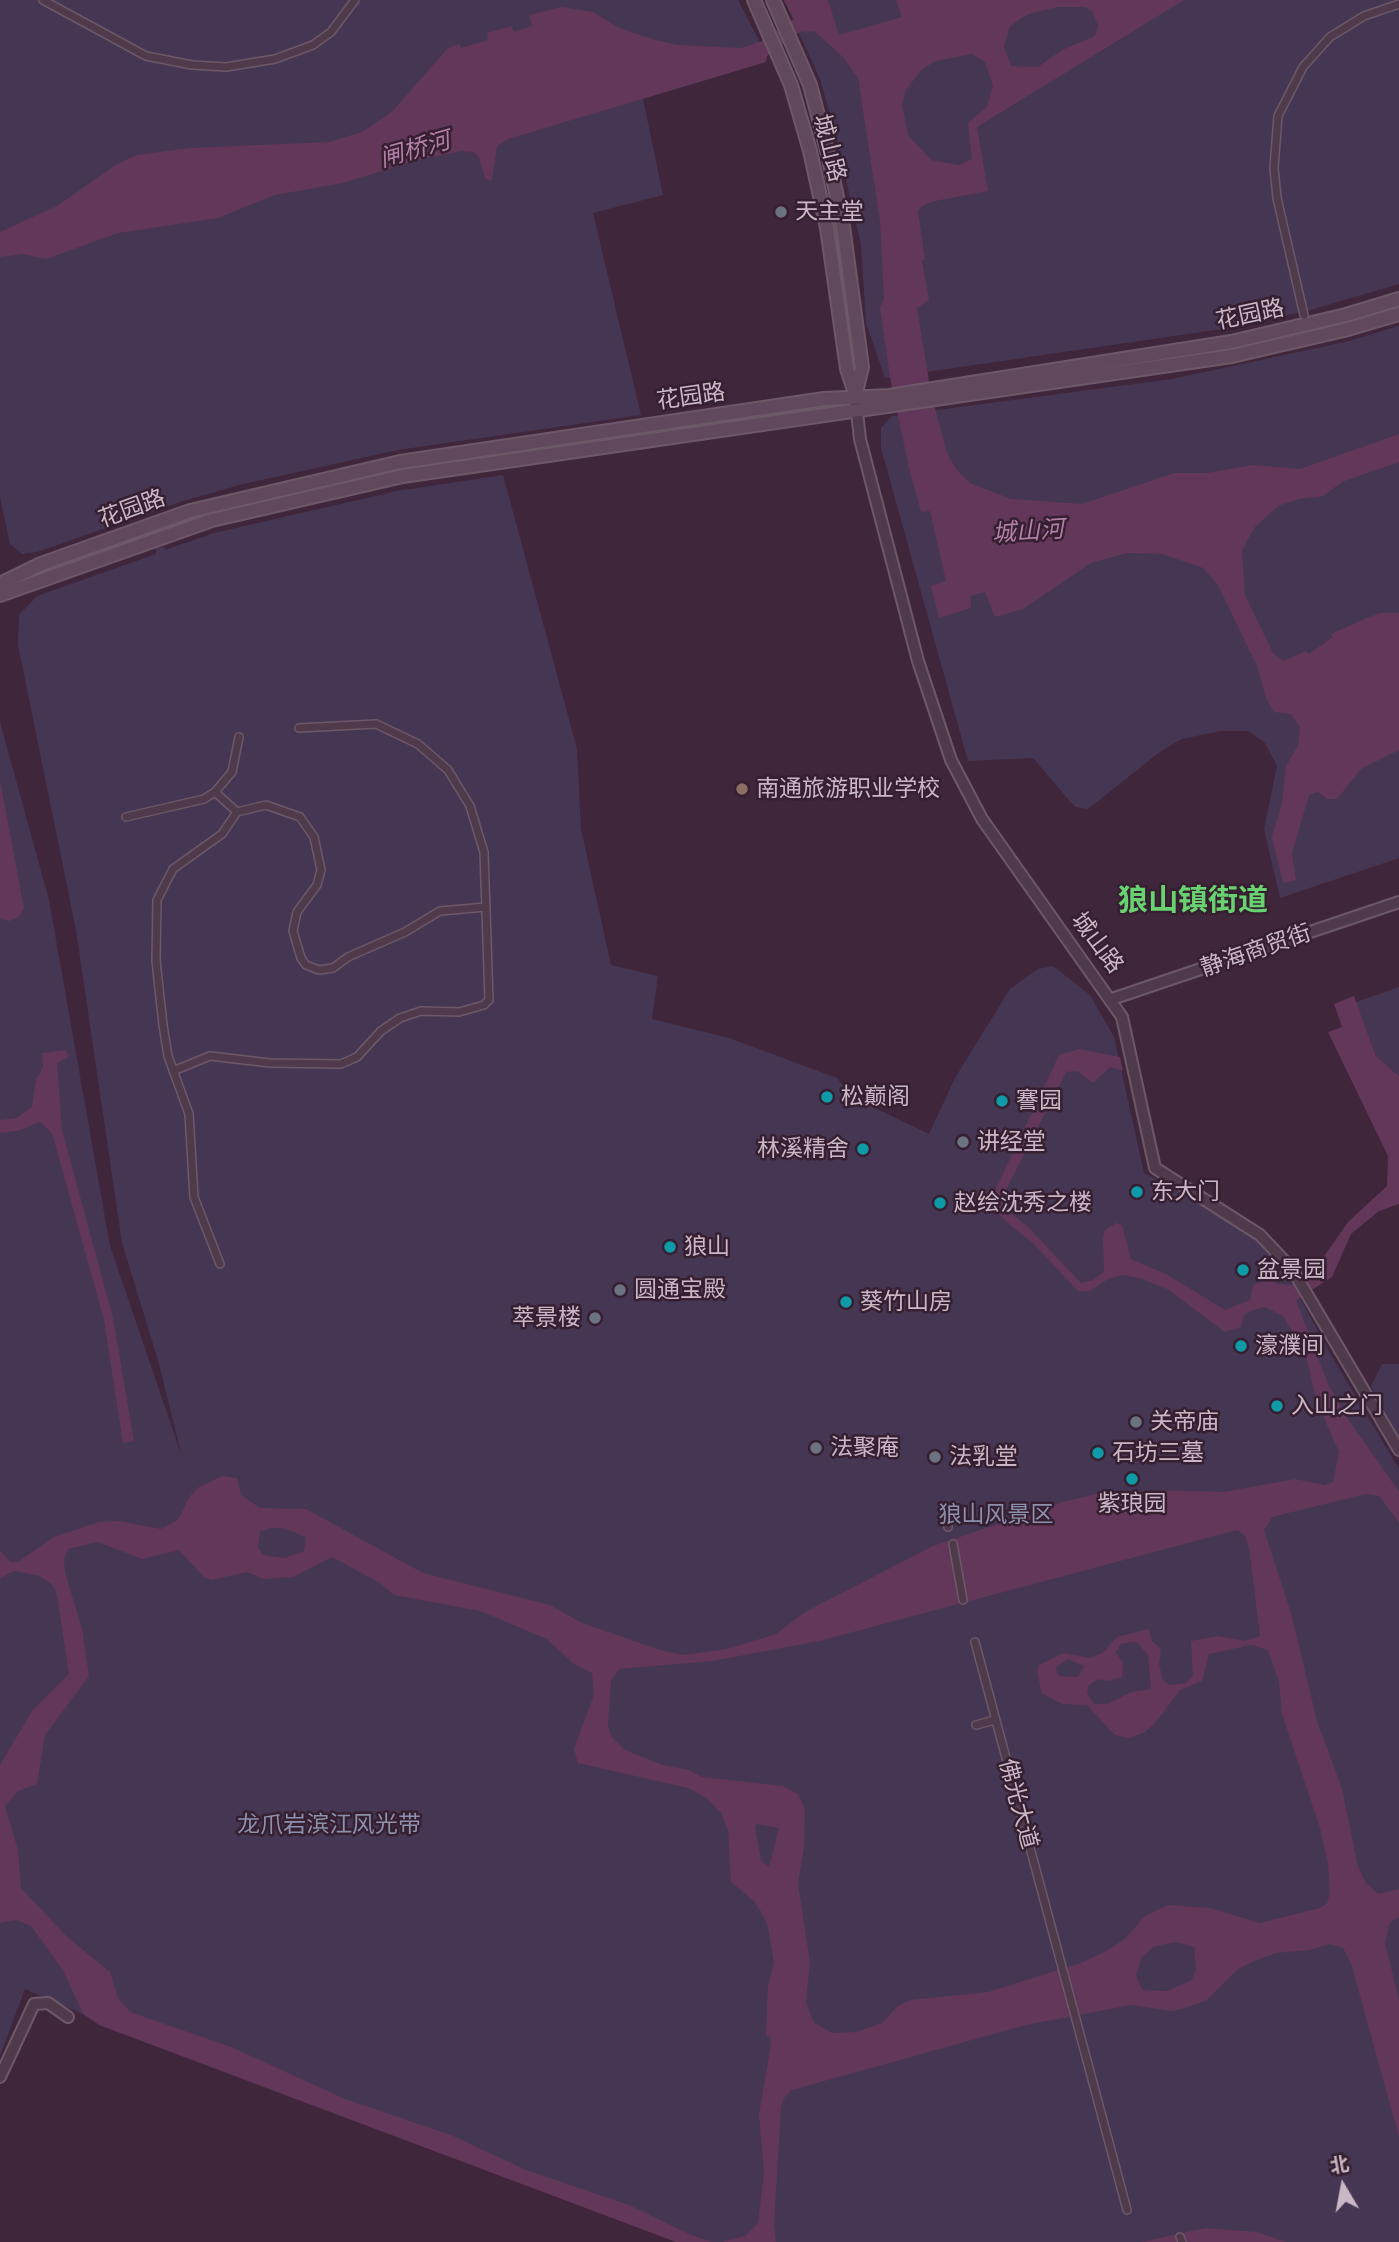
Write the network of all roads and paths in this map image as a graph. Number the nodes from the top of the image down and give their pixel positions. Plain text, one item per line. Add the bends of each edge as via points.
1 (43, 0) edge
2 (355, 0) edge
3 (754, 0) edge
4 (773, 0) edge
5 (1399, 4) edge
6 (1399, 299) edge
7 (1399, 314) edge
8 (1304, 315) dead end
9 (934, 394) junction
10 (856, 396) junction
11 (890, 401) junction
12 (857, 412) junction
13 (0, 584) edge
14 (0, 595) edge
15 (299, 728) dead end
16 (239, 737) dead end
17 (215, 792) junction
18 (237, 812) junction
19 (126, 817) dead end
20 (1399, 902) edge
21 (486, 907) junction
22 (1112, 999) junction
23 (173, 1071) junction
24 (220, 1264) dead end
25 (1399, 1451) edge
26 (944, 1510) dead end
27 (948, 1527) dead end
28 (953, 1544) dead end
29 (963, 1600) dead end
30 (975, 1642) dead end
31 (995, 1720) junction
32 (976, 1725) dead end
33 (68, 2017) dead end
34 (0, 2077) edge
35 (1127, 2210) dead end

1 - 2 street via 146,56 226,67 275,59 313,45 331,32
3 - 10 main road, 城山路 via 777,50 810,151 827,228 847,369
4 - 10 main road, 城山路 via 810,85 843,226 862,367
5 - 8 street via 1363,16 1330,37 1303,67 1278,116 1277,198
6 - 9 main road, 花园路 via 1231,342
7 - 9 main road, 花园路 via 1232,356
9 - 11 main road, 花园路
10 - 11 main road, 花园路
10 - 12 street, 城山路
10 - 13 main road, 花园路 via 400,462 190,511 41,564
11 - 12 main road, 花园路
12 - 14 main road, 花园路 via 403,476 212,520
12 - 22 street, 城山路 via 860,439 918,661 951,760 1019,873
15 - 21 street via 376,724 435,756 458,785 478,827
16 - 17 street via 232,772
17 - 18 street
17 - 19 street via 204,799
18 - 21 street via 274,806 300,817 310,828 320,859 320,878 297,912 293,931 301,958 312,968 333,968 440,911
18 - 23 street via 222,834 173,869 160,889 156,961
20 - 22 street, 静海商贸街
21 - 23 street via 491,991 484,1005 459,1012 421,1011 400,1018 356,1057 341,1064 210,1056
22 - 25 street, 城山路 via 1122,1017 1155,1168 1260,1235 1292,1269
23 - 24 street via 189,1114 194,1197
26 - 27 street
28 - 29 street
30 - 31 street, 佛光大道
31 - 32 street
31 - 35 street, 佛光大道
33 - 34 street via 48,2003 34,2004

